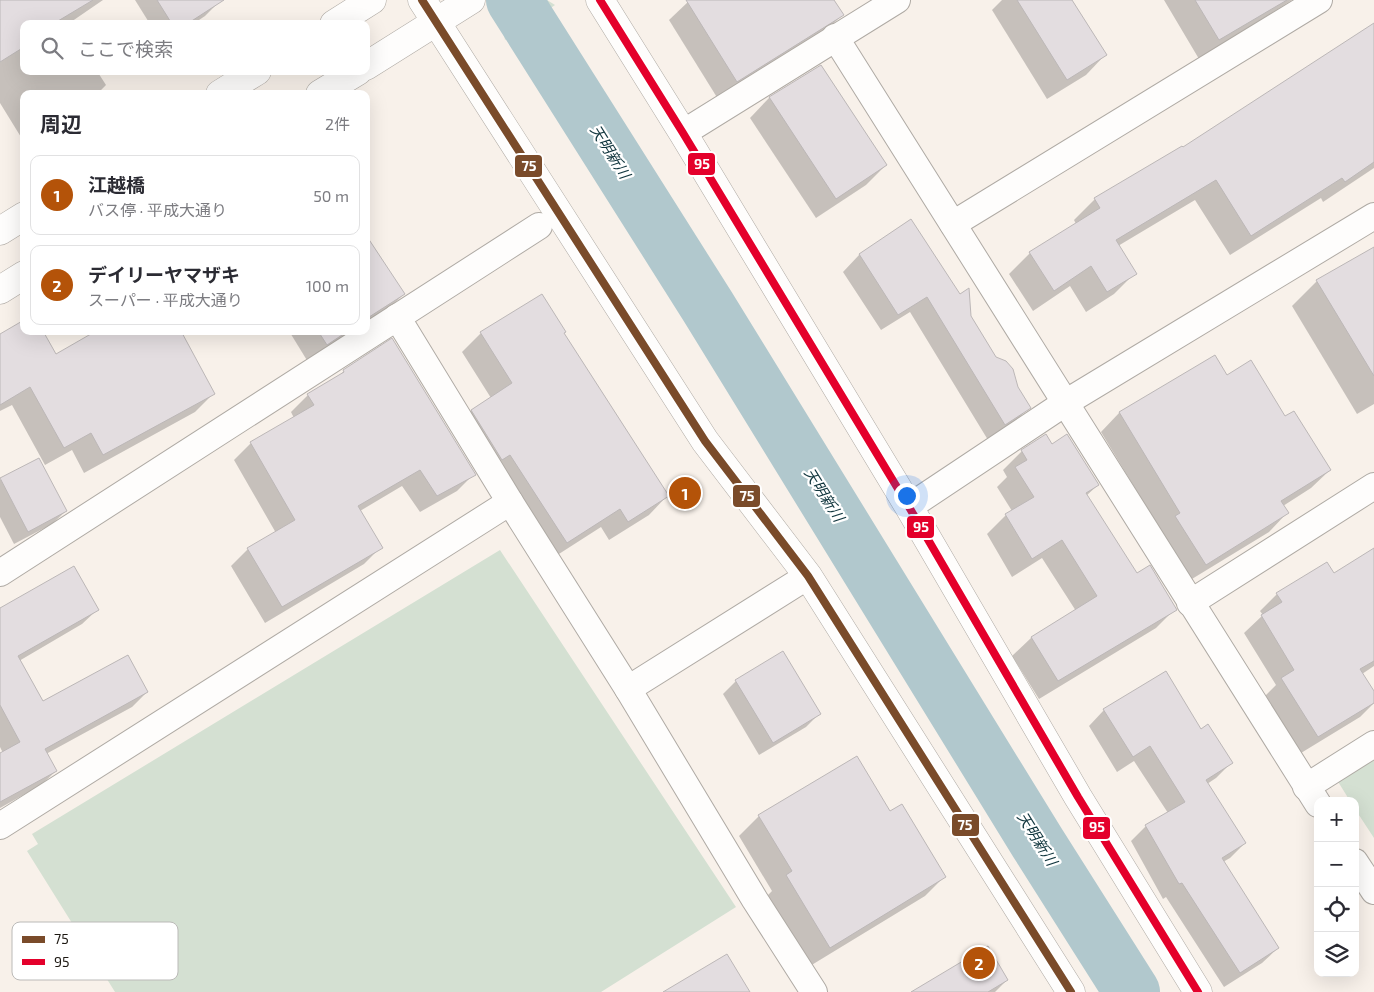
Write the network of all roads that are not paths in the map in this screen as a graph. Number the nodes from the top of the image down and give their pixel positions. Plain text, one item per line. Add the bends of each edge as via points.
1 (372, 0) edge
2 (422, 0) edge
3 (471, 0) edge
4 (600, 0) edge
5 (897, 0) edge
6 (1319, 0) edge
7 (340, 20) edge
8 (437, 23) junction
9 (836, 37) junction
10 (370, 64) edge
11 (251, 75) edge
12 (351, 75) edge
13 (226, 90) edge
14 (327, 90) edge
15 (683, 133) junction
16 (1374, 216) edge
17 (20, 218) edge
18 (952, 224) junction
19 (539, 226) dead end
20 (0, 230) edge
21 (20, 278) edge
22 (0, 290) edge
23 (397, 317) junction
24 (370, 334) edge
25 (369, 335) edge
26 (1065, 404) junction
27 (1374, 486) edge
28 (510, 502) junction
29 (908, 507) junction
30 (0, 573) edge
31 (808, 576) junction
32 (1190, 603) junction
33 (628, 689) junction
34 (1374, 744) edge
35 (1312, 795) edge
36 (0, 826) edge
37 (1359, 868) edge
38 (1374, 891) edge
39 (814, 992) edge
40 (1071, 992) edge
41 (1198, 992) edge

1 - 7 street
2 - 8 street
3 - 8 street
4 - 15 street
5 - 9 street
6 - 18 street
8 - 10 street
8 - 31 street via 705,441
9 - 15 street
9 - 18 street
11 - 13 street
12 - 14 street
15 - 29 street
16 - 26 street
17 - 20 street
18 - 26 street
19 - 23 street
21 - 22 street
23 - 24 street
23 - 28 street
25 - 30 street
26 - 29 street
26 - 32 street
27 - 32 street
28 - 33 street
28 - 36 street
29 - 41 street via 1078,797
31 - 33 street
31 - 40 street
32 - 35 street
33 - 39 street
34 - 35 street
37 - 38 street

